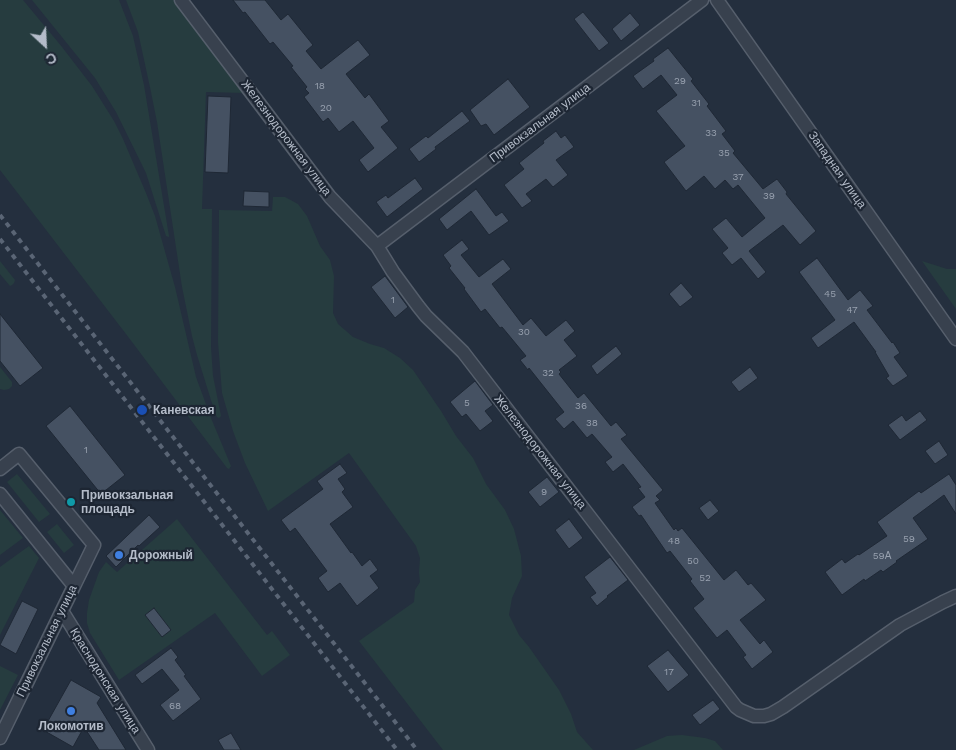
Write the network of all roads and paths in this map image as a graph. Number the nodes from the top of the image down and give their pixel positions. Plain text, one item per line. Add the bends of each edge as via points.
1 (181, 0) edge
2 (702, 0) edge
3 (717, 0) edge
4 (378, 246) junction
5 (956, 339) edge
6 (0, 469) edge
7 (0, 494) edge
8 (74, 586) junction
9 (956, 596) edge
10 (62, 611) junction
11 (0, 738) edge
12 (148, 750) edge

1 - 4 street, Железнодорожная улица via 330,197
2 - 4 street, Привокзальная улица
3 - 5 street, Западная улица
4 - 9 street, Железнодорожная улица via 418,306 463,352 740,710 754,716 772,714 900,625
6 - 8 street, Привокзальная улица via 19,454 94,545
7 - 8 street
8 - 10 street, Привокзальная улица
10 - 11 street, Привокзальная улица
10 - 12 street, Краснодонская улица

